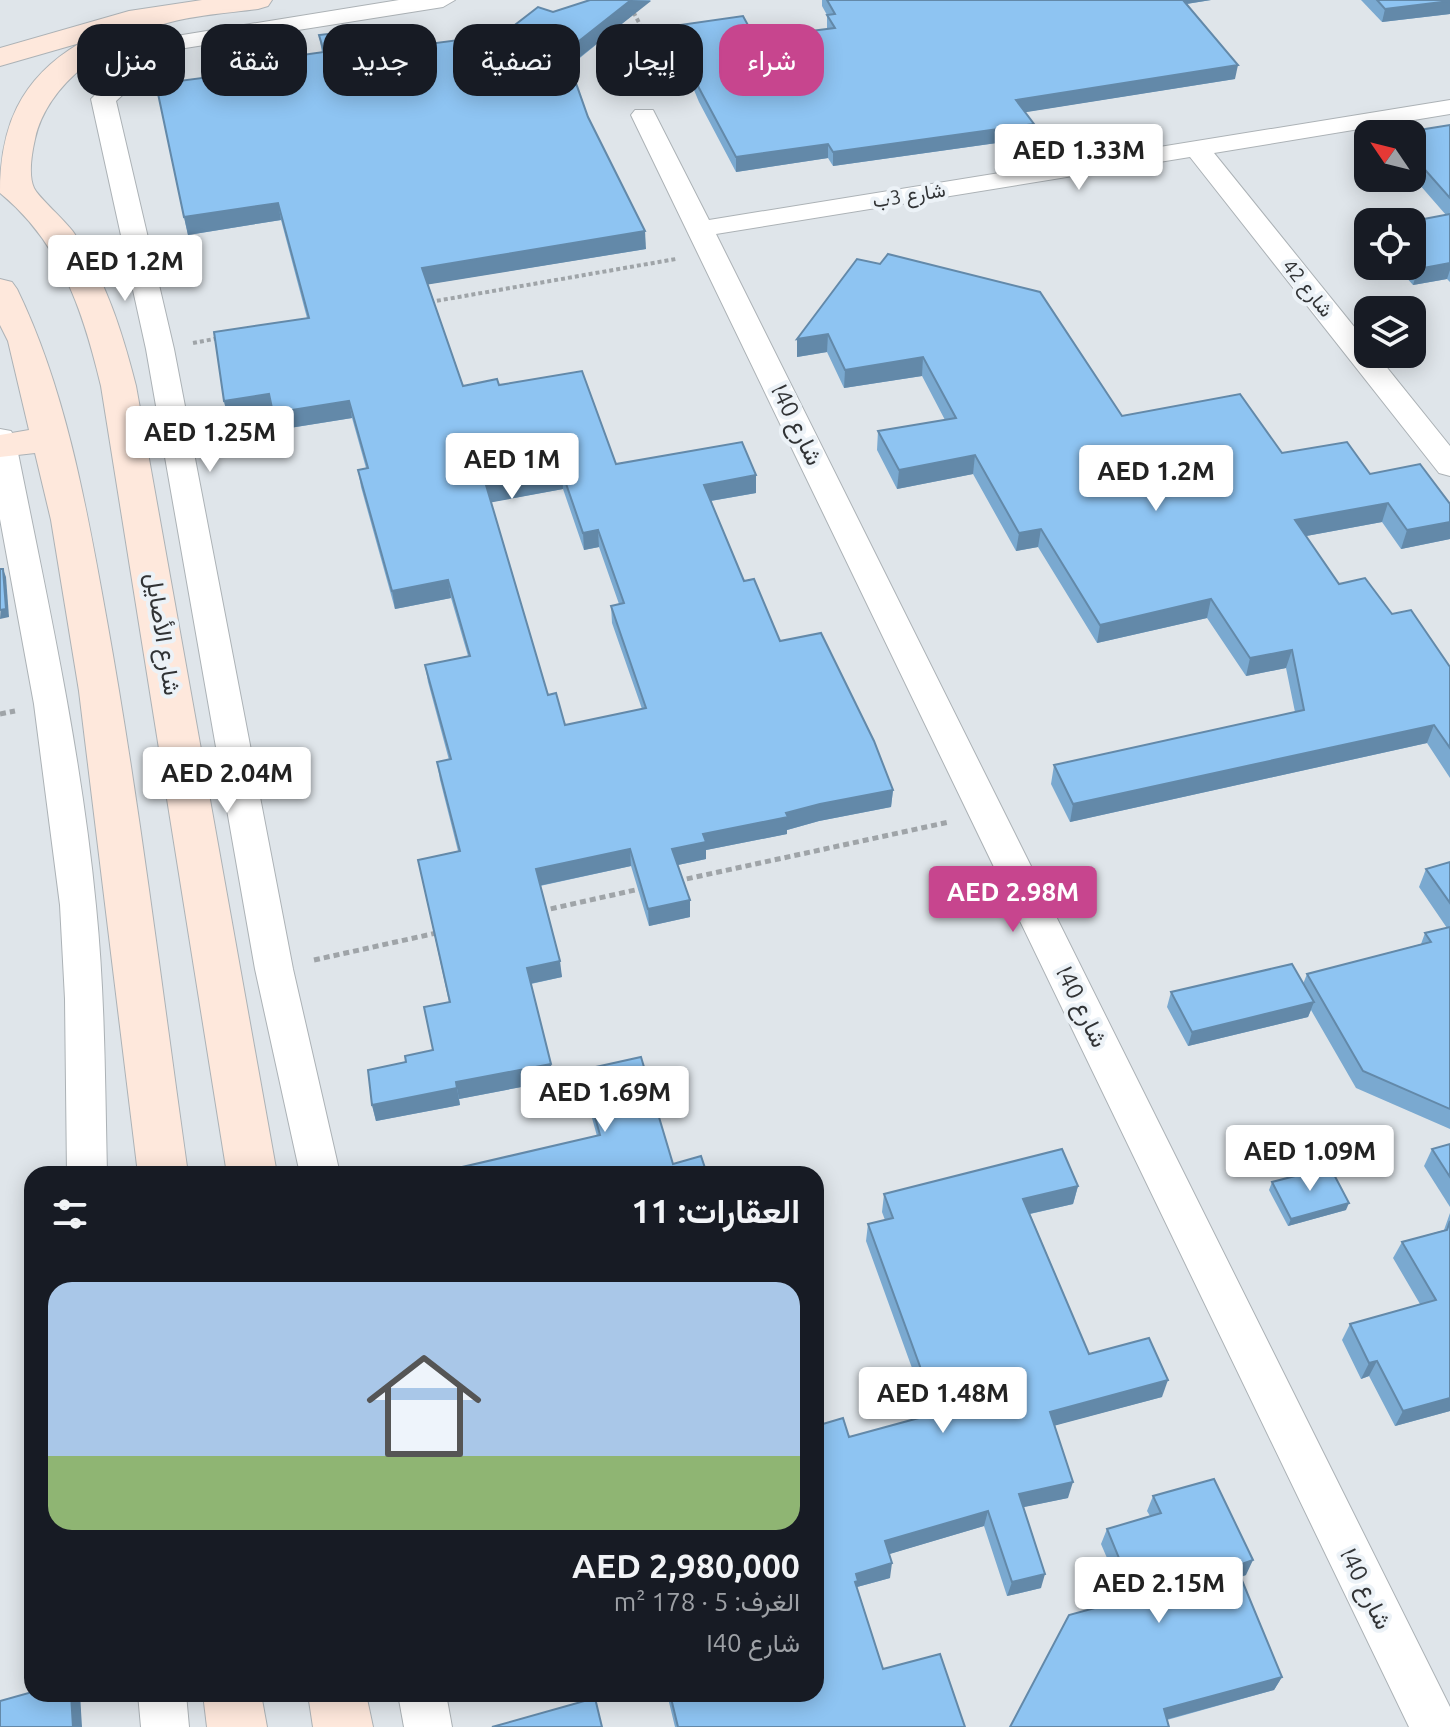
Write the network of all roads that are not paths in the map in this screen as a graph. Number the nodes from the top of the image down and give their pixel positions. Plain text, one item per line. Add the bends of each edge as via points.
1 (105, 0) edge
2 (258, 0) edge
3 (443, 0) edge
4 (169, 12) junction
5 (0, 31) edge
6 (0, 57) edge
7 (1450, 107) edge
8 (644, 115) dead end
9 (1196, 148) junction
10 (6, 192) edge
11 (706, 241) junction
12 (0, 289) edge
13 (49, 439) junction
14 (1, 442) edge
15 (1450, 466) edge
16 (87, 1166) edge
17 (162, 1166) edge
18 (251, 1166) edge
19 (318, 1166) edge
20 (163, 1702) edge
21 (233, 1702) edge
22 (338, 1702) edge
23 (423, 1702) edge
24 (165, 1727) edge
25 (237, 1727) edge
26 (343, 1727) edge
27 (428, 1727) edge
28 (1434, 1727) edge

1 - 5 street
2 - 4 street
3 - 19 street via 172,43 131,65 103,99 160,349 274,969
4 - 6 street via 89,29
4 - 10 street via 87,47 21,96 6,129
7 - 9 street, شارع 3ب
8 - 11 street, شارع 40ا
9 - 11 street, شارع 3ب
9 - 15 street, شارع 42
10 - 18 street, شارع الأصايل via 56,227 83,270 114,358
11 - 28 street, شارع 40ا
12 - 13 street via 25,341
13 - 14 street
13 - 17 street via 70,520 99,691
14 - 16 street via 51,704 78,905
20 - 24 street
21 - 25 street
22 - 26 street
23 - 27 street

